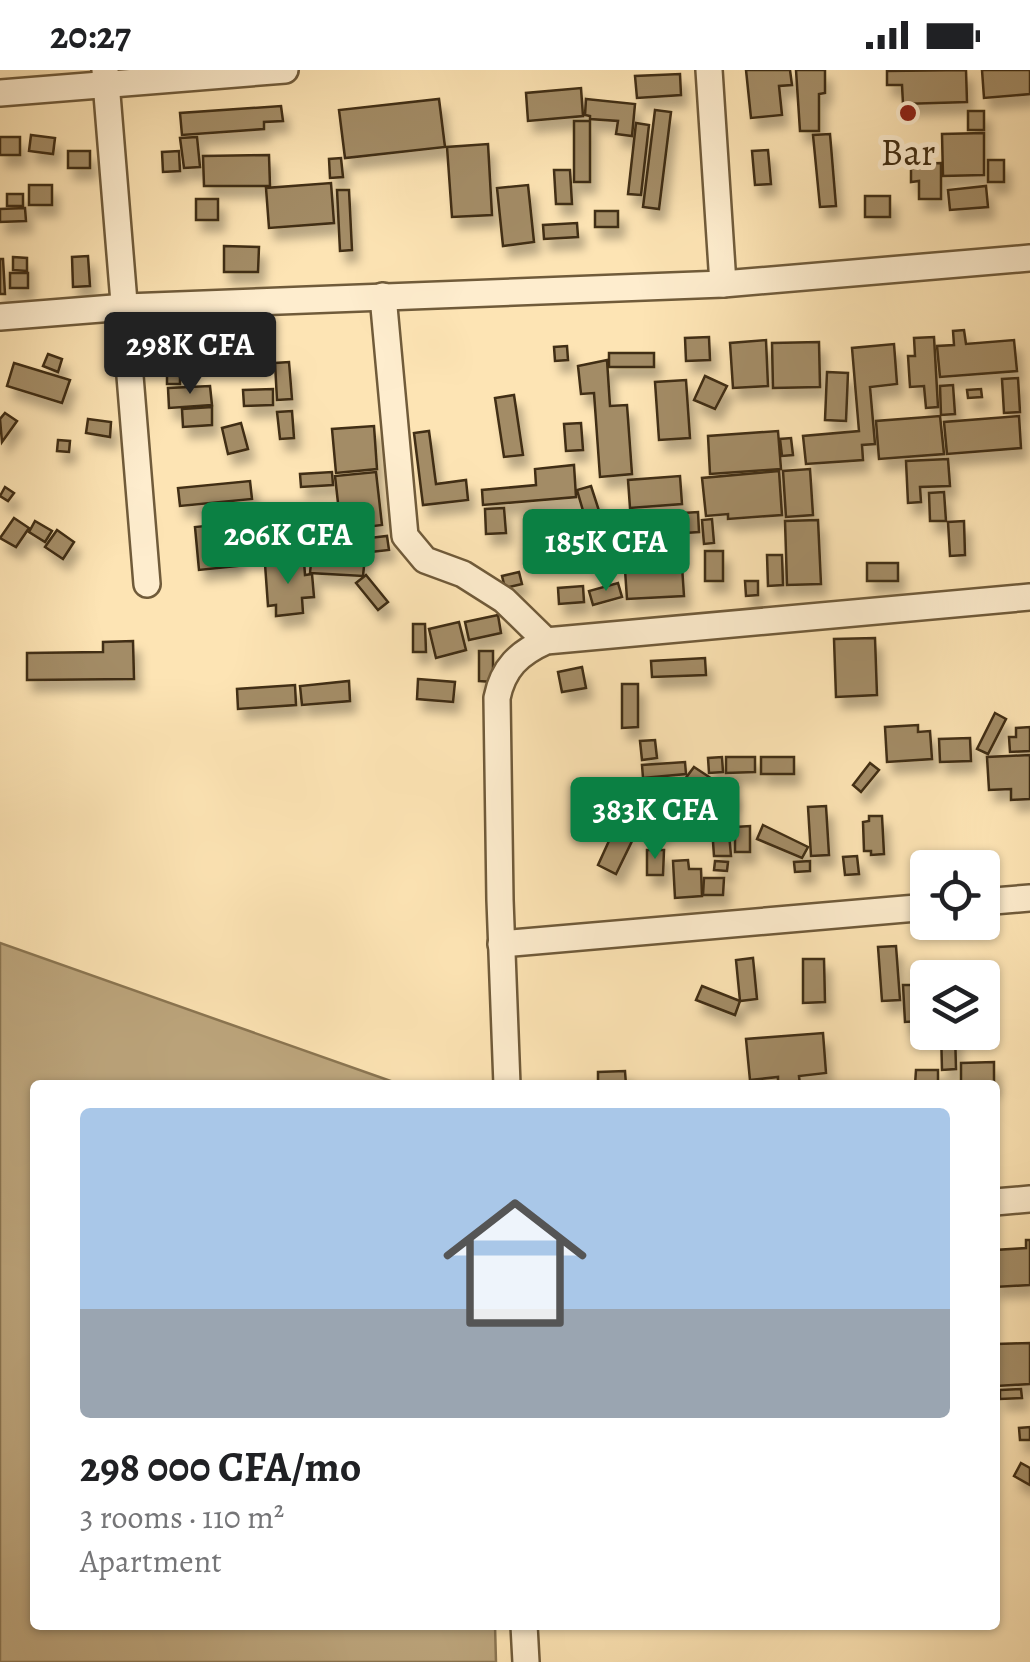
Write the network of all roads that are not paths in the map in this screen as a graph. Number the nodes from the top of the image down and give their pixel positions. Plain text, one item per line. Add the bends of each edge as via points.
1 (284, 70) edge
2 (709, 70) edge
3 (106, 77) edge
4 (0, 93) edge
5 (1030, 258) edge
6 (723, 284) junction
7 (383, 296) junction
8 (126, 307) junction
9 (0, 318) edge
10 (147, 584) dead end
11 (1030, 597) edge
12 (546, 640) junction
13 (1030, 898) edge
14 (1000, 900) edge
15 (910, 909) edge
16 (501, 944) junction
17 (507, 1080) edge
18 (1030, 1199) edge
19 (1000, 1202) edge
20 (524, 1630) edge
21 (526, 1662) edge

1 - 3 street
2 - 6 street
3 - 4 street
3 - 8 street
5 - 6 street
6 - 7 street
7 - 8 street
7 - 12 street via 404,536 425,560 504,600
8 - 9 street
8 - 10 street
11 - 12 street
12 - 16 street via 525,650 500,680
13 - 14 street
15 - 16 street
16 - 17 street
18 - 19 street
20 - 21 street

